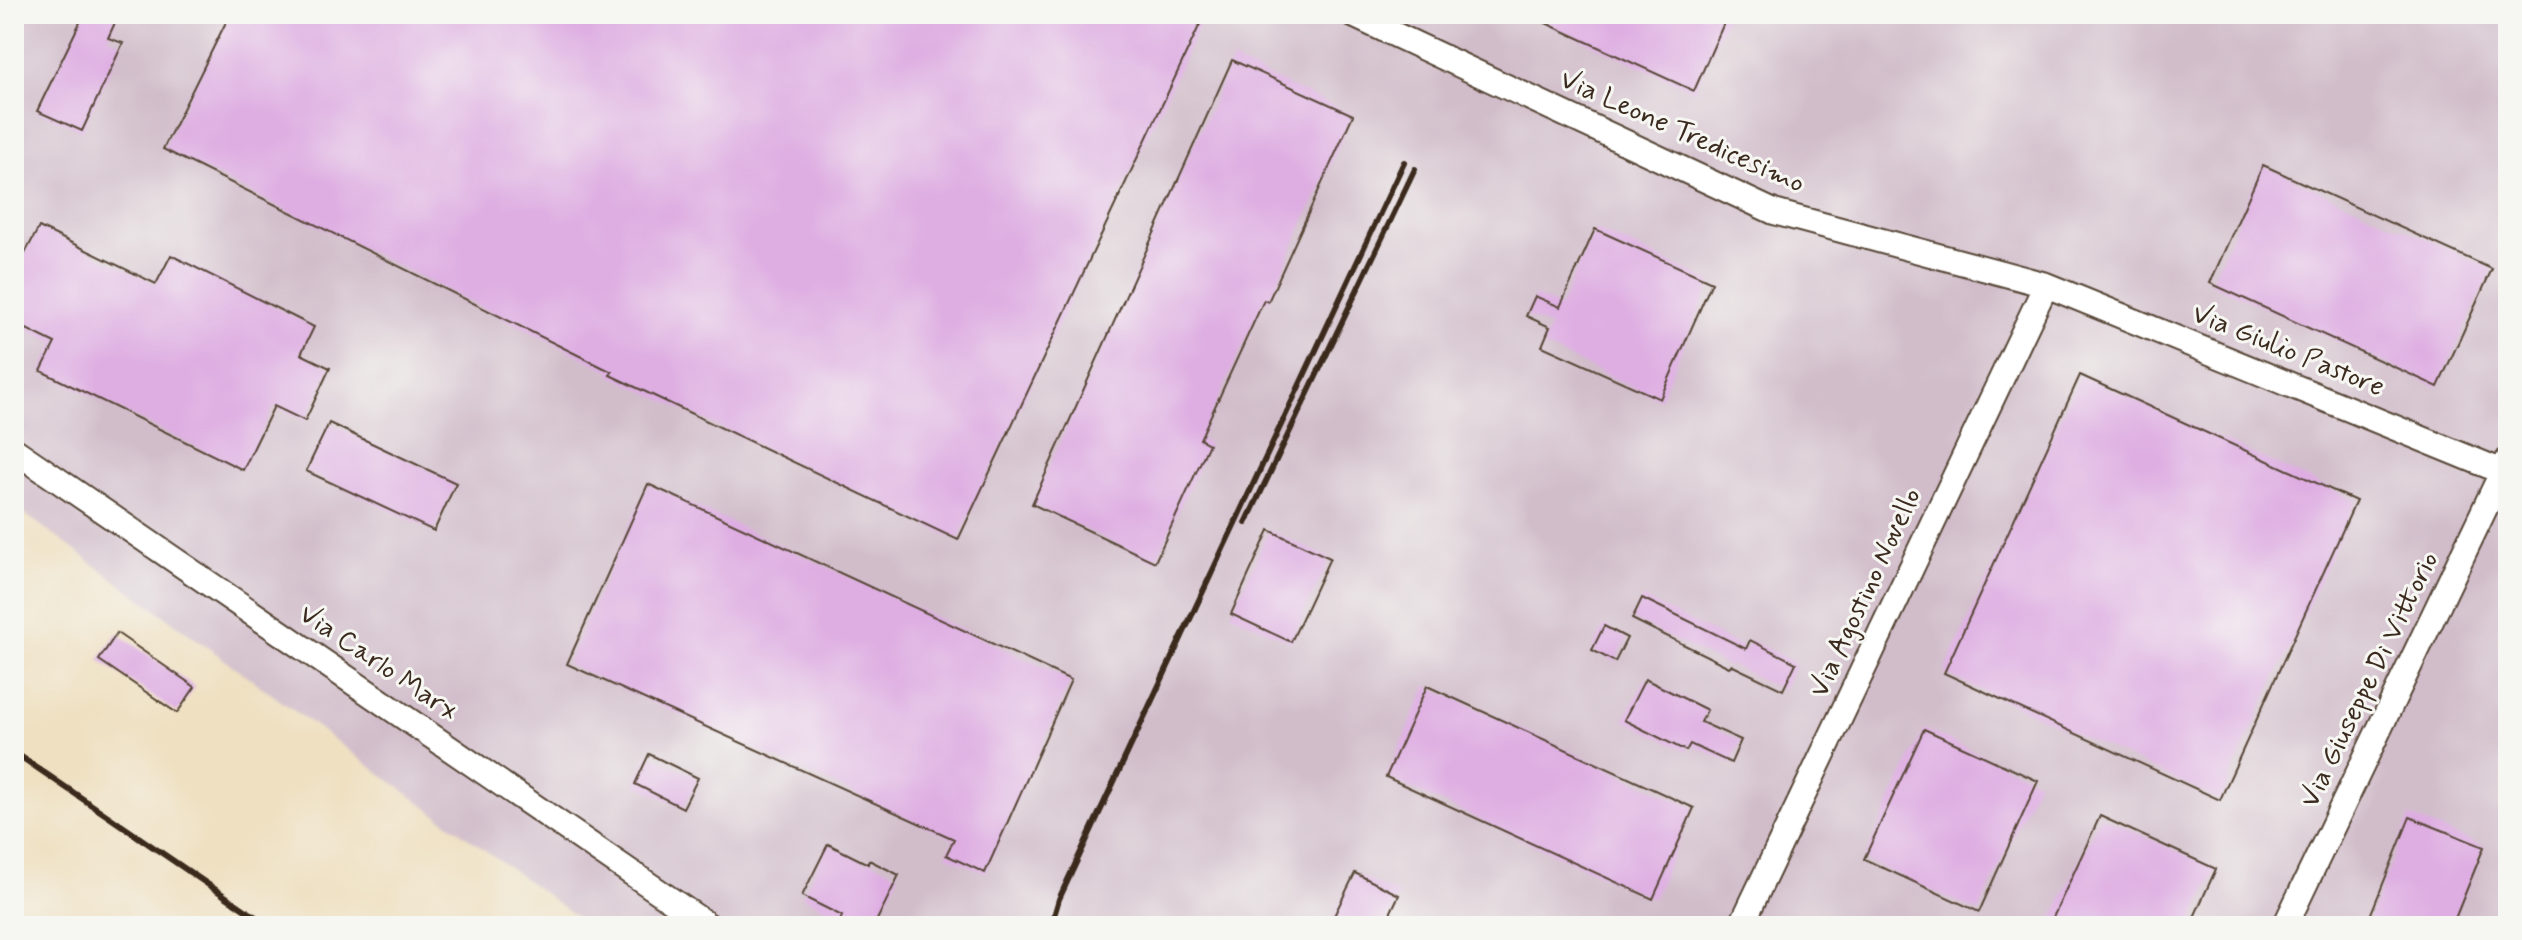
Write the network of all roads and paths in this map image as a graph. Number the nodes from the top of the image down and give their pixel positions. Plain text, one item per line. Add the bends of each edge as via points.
1 (1351, 14) edge
2 (2046, 285) junction
3 (14, 450) edge
4 (2506, 468) edge
5 (709, 926) edge
6 (1741, 926) edge
7 (2285, 926) edge

1 - 2 street, Via Leone Tredicesimo via 1774,212
2 - 4 street, Via Giulio Pastore
2 - 6 street, Via Agostino Novello
3 - 5 street, Via Carlo Marx
4 - 7 street, Via Giuseppe Di Vittorio

